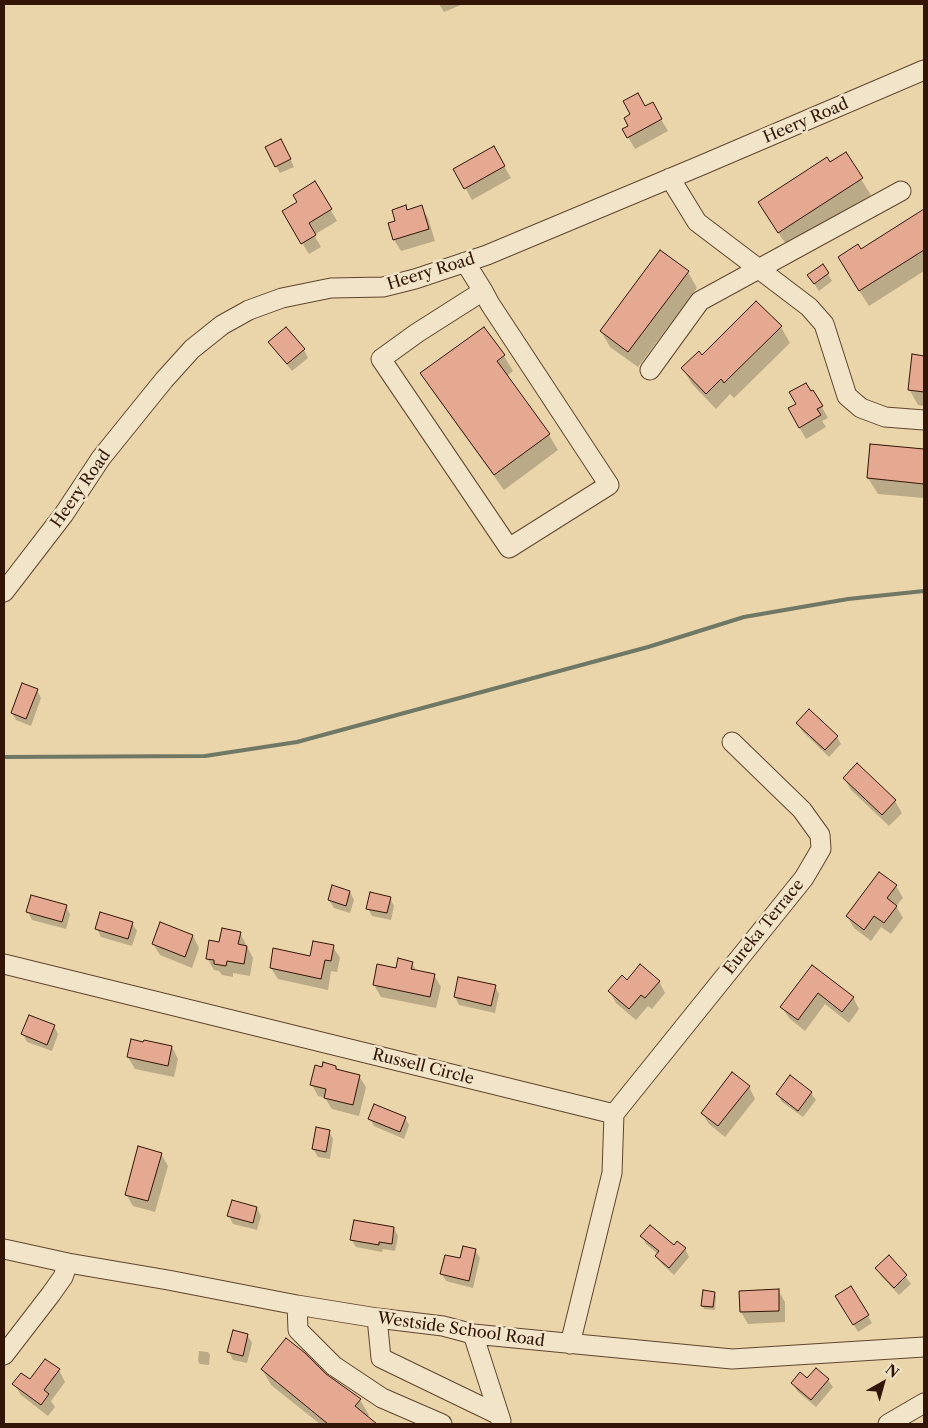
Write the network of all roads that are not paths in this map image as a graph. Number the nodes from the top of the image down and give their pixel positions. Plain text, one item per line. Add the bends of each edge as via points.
1 (924, 70) edge
2 (670, 178) junction
3 (901, 191) dead end
4 (465, 262) junction
5 (760, 269) junction
6 (483, 292) junction
7 (650, 370) dead end
8 (924, 420) edge
9 (4, 592) edge
10 (732, 742) dead end
11 (4, 964) edge
12 (614, 1114) junction
13 (4, 1249) edge
14 (68, 1263) junction
15 (297, 1305) junction
16 (377, 1318) junction
17 (473, 1334) junction
18 (570, 1344) junction
19 (924, 1347) edge
20 (4, 1355) edge
21 (924, 1403) edge
22 (501, 1420) edge
23 (442, 1424) edge
24 (888, 1424) edge

1 - 2 street, Heery Road
2 - 4 street, Heery Road
2 - 5 street via 697,222
3 - 5 street
4 - 6 street
4 - 9 street, Heery Road via 383,287 331,288 282,298 249,310 222,325 192,349 164,380 101,458 64,514
5 - 7 street via 700,301
5 - 8 street via 810,307 824,324 847,396 860,408 885,417
6 - 6 street via 609,485 509,548 381,359
10 - 12 street, Eureka Terrace via 802,810 820,835 821,849 804,878
11 - 12 street, Russell Circle
12 - 18 street via 612,1173
13 - 14 street, Westside School Road
14 - 15 street, Westside School Road
14 - 20 street via 52,1294
15 - 16 street, Westside School Road
15 - 23 street via 298,1330 334,1366 382,1398
16 - 17 street, Westside School Road via 443,1326
16 - 22 street via 381,1358
17 - 18 street, Westside School Road
17 - 22 street
18 - 19 street, Westside School Road via 732,1359
21 - 24 street

